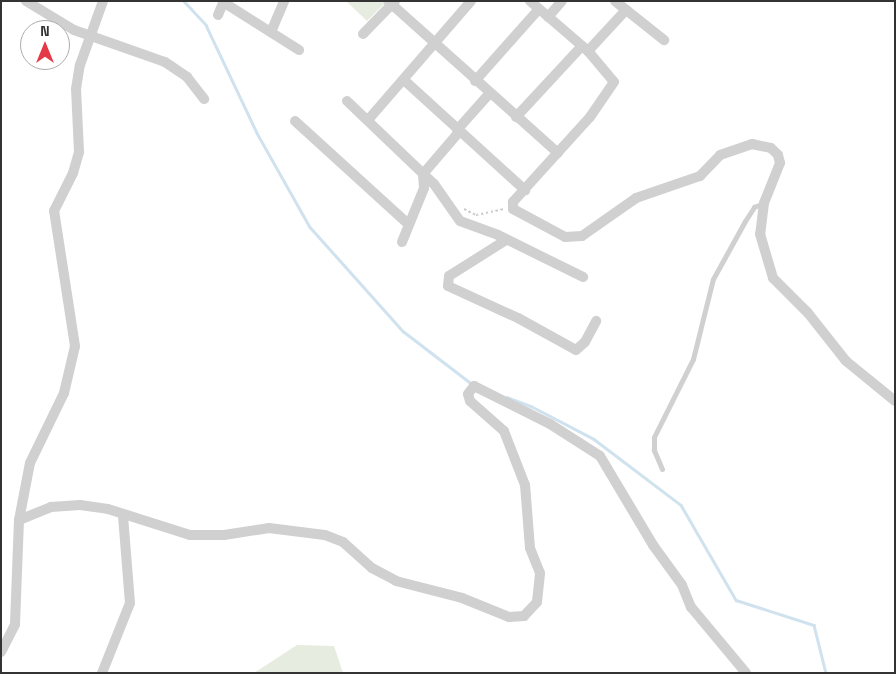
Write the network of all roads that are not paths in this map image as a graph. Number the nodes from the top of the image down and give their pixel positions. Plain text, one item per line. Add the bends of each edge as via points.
1 (26, 1) edge
2 (102, 1) edge
3 (284, 1) edge
4 (471, 1) edge
5 (530, 1) edge
6 (562, 1) edge
7 (615, 1) edge
8 (224, 2) edge
9 (391, 2) edge
10 (539, 9) junction
11 (626, 10) junction
12 (218, 14) dead end
13 (548, 17) junction
14 (271, 32) junction
15 (363, 34) dead end
16 (90, 35) junction
17 (664, 40) dead end
18 (435, 43) junction
19 (585, 49) junction
20 (299, 50) dead end
21 (404, 80) junction
22 (475, 82) junction
23 (489, 94) junction
24 (204, 100) dead end
25 (347, 101) dead end
26 (516, 116) junction
27 (368, 120) junction
28 (295, 121) dead end
29 (458, 131) junction
30 (558, 153) junction
31 (423, 174) junction
32 (525, 190) junction
33 (764, 203) junction
34 (408, 224) junction
35 (506, 240) junction
36 (402, 242) dead end
37 (583, 277) dead end
38 (596, 322) dead end
39 (895, 400) edge
40 (662, 469) dead end
41 (123, 516) junction
42 (19, 520) junction
43 (1, 652) edge
44 (102, 673) edge
45 (746, 673) edge

1 - 16 street via 74,30
2 - 16 street
3 - 14 street
4 - 18 street
5 - 10 street
6 - 13 street
7 - 11 street
8 - 12 street
8 - 14 street
9 - 15 street
9 - 18 street
10 - 13 street
10 - 22 street
11 - 17 street
11 - 19 street
13 - 19 street
14 - 20 street
16 - 24 street via 165,62 187,77
16 - 42 street via 76,89 79,152 73,173 54,211 75,346 64,393 30,462
18 - 21 street
18 - 22 street
19 - 26 street
19 - 30 street via 614,82
21 - 27 street
21 - 29 street
22 - 23 street
23 - 26 street
23 - 29 street
25 - 27 street
26 - 30 street
27 - 31 street
28 - 34 street
29 - 31 street
29 - 32 street
30 - 32 street
31 - 34 street via 424,188
31 - 35 street via 440,191 460,221
32 - 33 street via 513,202 512,208 565,237 582,236 636,198 700,176 720,155 752,144 771,148 780,160
33 - 39 street via 760,234 775,282 805,309 846,361
33 - 40 lane via 754,207 713,279 695,353 654,437 654,450
34 - 36 street
35 - 37 street
35 - 38 street via 449,276 448,286 518,318 576,350 585,342
41 - 42 street via 108,509 65,505
41 - 44 street via 130,604
41 - 45 street via 190,535 224,535 269,528 325,535 343,542 372,568 396,582 462,598 509,617 524,616 537,602 540,572 530,548 525,485 504,431 470,401 468,394 474,386 550,424 600,456 653,545 682,585 691,608
42 - 43 street via 15,624

